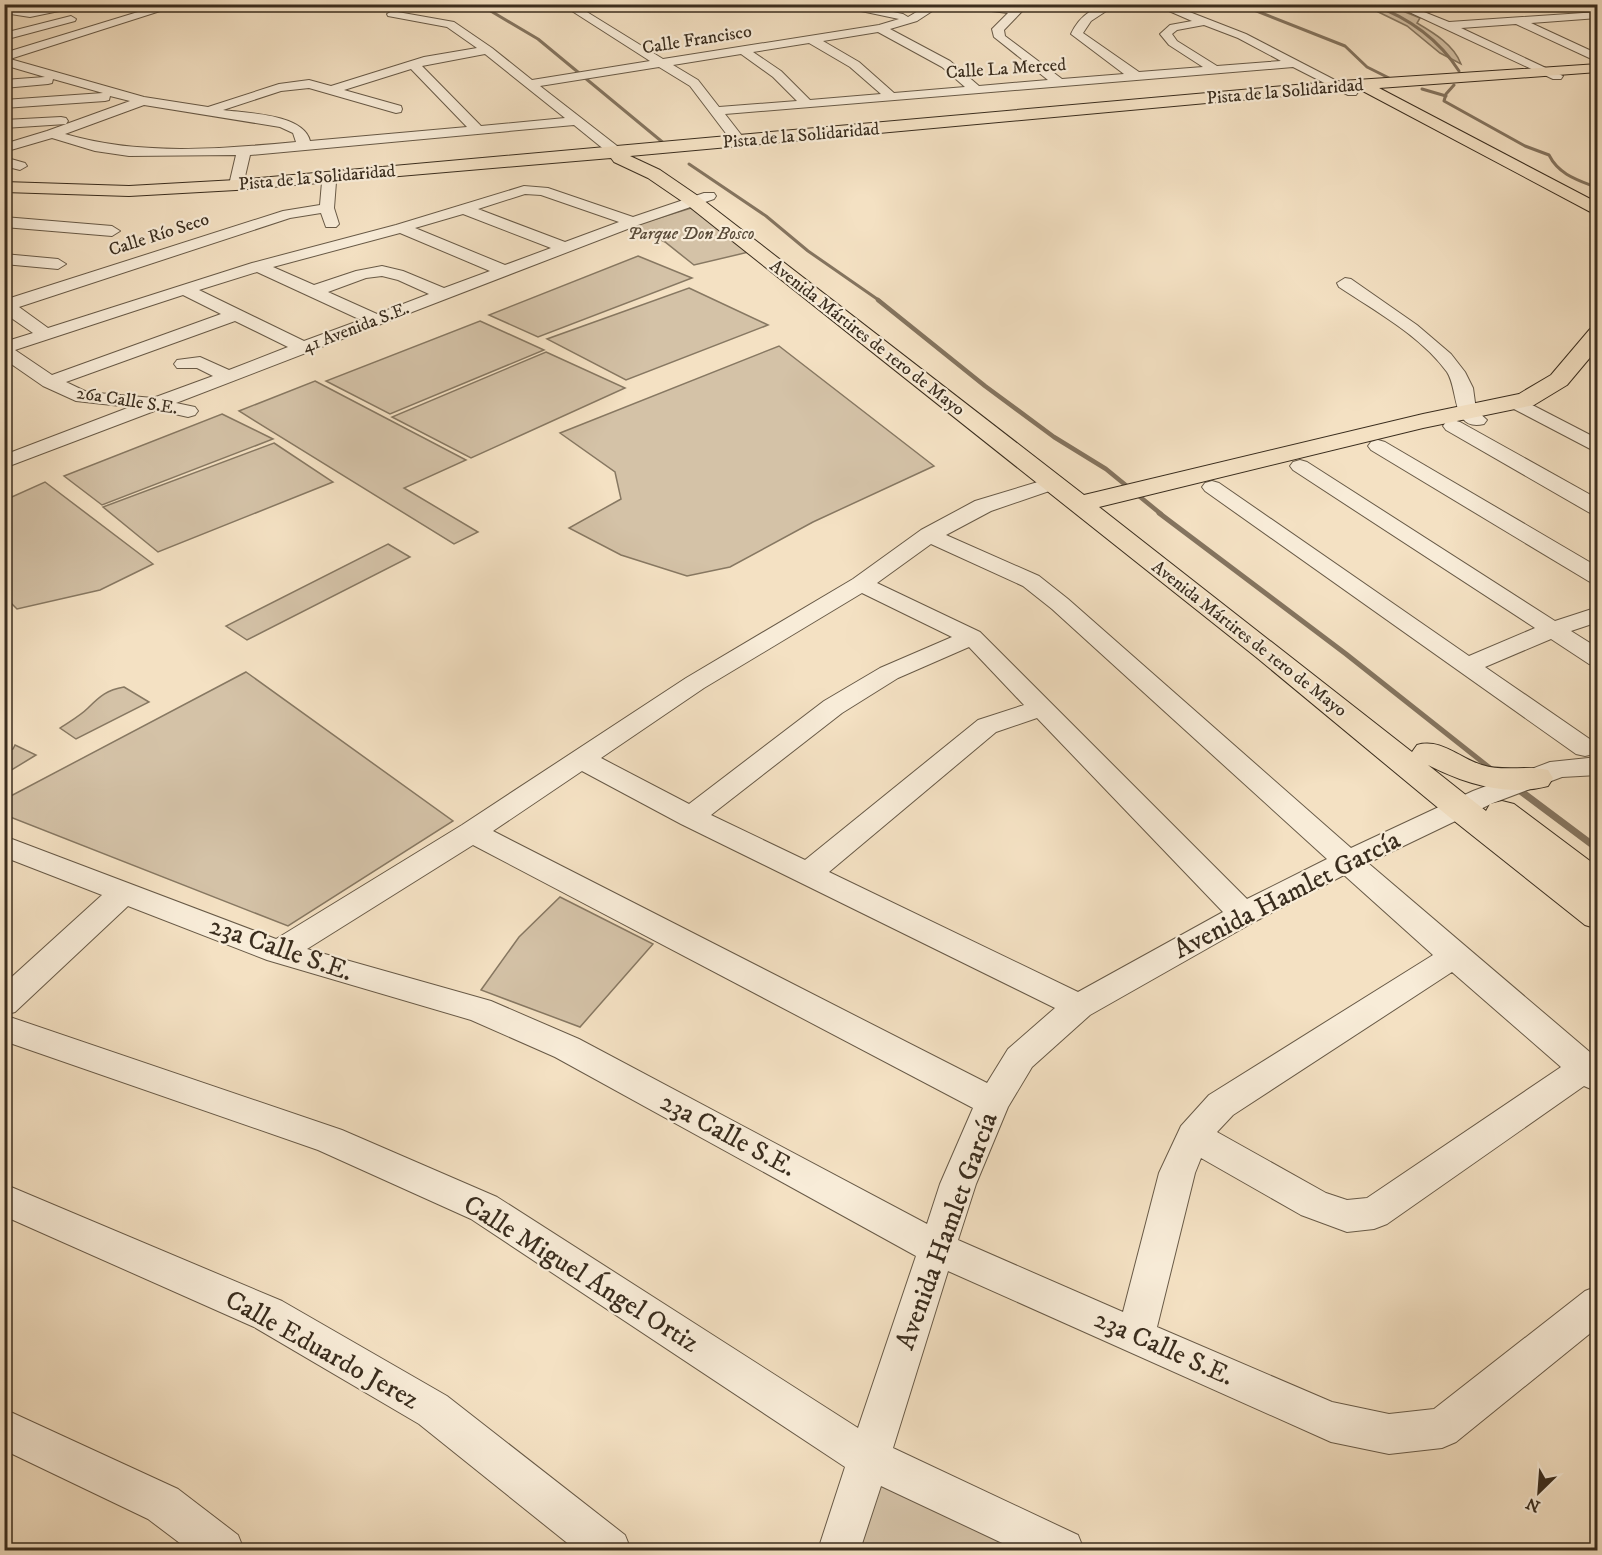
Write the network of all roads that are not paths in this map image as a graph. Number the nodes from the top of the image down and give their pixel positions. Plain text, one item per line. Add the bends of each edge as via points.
1 (177, 4) edge
2 (566, 4) edge
3 (833, 4) edge
4 (938, 4) edge
5 (958, 4) edge
6 (1112, 4) edge
7 (1158, 4) edge
8 (1397, 4) edge
9 (1472, 4) edge
10 (65, 7) dead end
11 (1019, 8) edge
12 (433, 9) dead end
13 (1409, 9) junction
14 (4, 10) edge
15 (453, 12) dead end
16 (44, 14) junction
17 (392, 14) dead end
18 (1598, 15) edge
19 (81, 16) dead end
20 (1581, 16) junction
21 (411, 18) junction
22 (913, 19) junction
23 (63, 21) junction
24 (1518, 21) junction
25 (1204, 22) junction
26 (450, 24) junction
27 (1598, 25) edge
28 (1449, 26) junction
29 (880, 28) junction
30 (96, 29) junction
31 (4, 37) edge
32 (813, 40) junction
33 (743, 50) junction
34 (488, 51) junction
35 (4, 59) edge
36 (1598, 60) edge
37 (1297, 63) junction
38 (664, 64) junction
39 (416, 68) junction
40 (1598, 68) edge
41 (1215, 70) junction
42 (1546, 71) junction
43 (1598, 74) edge
44 (1137, 77) junction
45 (60, 78) junction
46 (1060, 83) junction
47 (4, 84) edge
48 (529, 84) junction
49 (1019, 87) junction
50 (1357, 88) junction
51 (1409, 88) junction
52 (975, 89) junction
53 (333, 90) junction
54 (119, 95) junction
55 (891, 96) junction
56 (1314, 96) junction
57 (143, 101) junction
58 (806, 103) junction
59 (4, 104) edge
60 (1407, 107) junction
61 (396, 109) dead end
62 (206, 111) junction
63 (717, 111) junction
64 (1050, 112) junction
65 (575, 121) junction
66 (4, 124) edge
67 (80, 124) junction
68 (478, 130) junction
69 (52, 134) junction
70 (303, 145) junction
71 (733, 145) junction
72 (4, 148) edge
73 (244, 151) junction
74 (624, 155) junction
75 (4, 161) edge
76 (579, 161) junction
77 (20, 166) dead end
78 (683, 170) junction
79 (648, 171) junction
80 (329, 182) junction
81 (236, 185) junction
82 (4, 187) edge
83 (4, 192) edge
84 (701, 198) junction
85 (1598, 202) edge
86 (327, 208) junction
87 (461, 208) junction
88 (1598, 211) edge
89 (4, 222) edge
90 (633, 222) junction
91 (37, 225) junction
92 (400, 228) junction
93 (112, 231) dead end
94 (348, 241) junction
95 (4, 246) edge
96 (565, 248) junction
97 (4, 259) edge
98 (58, 264) dead end
99 (258, 266) junction
100 (504, 271) junction
101 (1345, 283) dead end
102 (185, 290) junction
103 (313, 291) junction
104 (443, 294) junction
105 (5, 305) edge
106 (235, 315) junction
107 (376, 320) junction
108 (46, 334) junction
109 (1598, 334) edge
110 (303, 348) junction
111 (4, 350) edge
112 (1598, 352) edge
113 (183, 363) dead end
114 (228, 376) junction
115 (50, 382) junction
116 (153, 404) junction
117 (1521, 406) junction
118 (188, 411) dead end
119 (1466, 419) junction
120 (1588, 435) edge
121 (1378, 446) junction
122 (1598, 447) edge
123 (4, 462) edge
124 (1300, 465) junction
125 (1051, 484) junction
126 (1212, 487) junction
127 (1120, 503) junction
128 (1598, 508) edge
129 (929, 535) junction
130 (1598, 578) edge
131 (861, 584) junction
132 (1598, 614) edge
133 (1554, 629) junction
134 (972, 637) junction
135 (1598, 659) edge
136 (1467, 665) junction
137 (1042, 708) junction
138 (1594, 753) edge
139 (581, 759) junction
140 (1512, 791) junction
141 (691, 818) junction
142 (472, 832) junction
143 (4, 846) edge
144 (1349, 861) junction
145 (807, 874) junction
146 (1598, 886) edge
147 (123, 893) junction
148 (1243, 914) junction
149 (1598, 916) edge
150 (278, 952) junction
151 (1454, 956) junction
152 (4, 1003) edge
153 (1079, 1006) junction
154 (4, 1028) edge
155 (1591, 1073) edge
156 (993, 1102) junction
157 (1193, 1136) junction
158 (4, 1199) edge
159 (938, 1249) junction
160 (1598, 1303) edge
161 (1136, 1335) junction
162 (4, 1430) edge
163 (868, 1458) junction
164 (223, 1551) edge
165 (610, 1551) edge
166 (839, 1551) edge
167 (1064, 1551) edge

1 - 30 street
2 - 38 street
3 - 22 street
4 - 22 street, Calle Francisco
5 - 11 street
6 - 44 street via 1089,16 1077,34
7 - 25 street
8 - 13 street
9 - 13 street
10 - 16 street
11 - 46 street via 998,29 1000,37
12 - 21 street
13 - 28 street
14 - 16 street
15 - 26 street
16 - 23 street
17 - 21 street
18 - 20 street
19 - 23 street
20 - 24 street
20 - 27 street
21 - 26 street
22 - 29 street, Calle Francisco
23 - 30 street
23 - 31 street
24 - 28 street
24 - 36 street
25 - 37 street
25 - 41 street via 1174,27 1166,34 1173,43
26 - 34 street
28 - 42 street
29 - 32 street, Calle Francisco
29 - 52 street via 946,64
30 - 35 street
32 - 33 street, Calle Francisco
32 - 55 street via 846,56
33 - 38 street, Calle Francisco
33 - 58 street via 777,74
34 - 39 street via 452,55
34 - 48 street
35 - 45 street
36 - 42 street
37 - 41 street, Calle La Merced
37 - 50 street
38 - 48 street, Calle Francisco
38 - 63 street via 694,83
39 - 53 street
39 - 68 street
40 - 42 main road, Pista de la Solidaridad
41 - 44 street, Calle La Merced
42 - 43 main road, Pista de la Solidaridad
42 - 50 main road, Pista de la Solidaridad
42 - 51 main road, Pista de la Solidaridad
44 - 46 street, Calle La Merced
45 - 47 street
45 - 54 street
46 - 49 street, Calle La Merced
48 - 65 street
49 - 52 street, Calle La Merced
49 - 64 street
50 - 51 main road, Pista de la Solidaridad
50 - 56 main road, Pista de la Solidaridad
50 - 60 main road
50 - 64 main road, Pista de la Solidaridad
51 - 85 main road via 1405,93 1413,102
52 - 55 street, Calle La Merced
53 - 61 street
53 - 62 street via 294,84
54 - 57 street
54 - 59 street
55 - 58 street, Calle La Merced
56 - 60 main road via 1369,97
56 - 71 main road, Pista de la Solidaridad
57 - 62 street
57 - 67 street
58 - 63 street, Calle La Merced
60 - 88 main road
62 - 70 street via 297,128 304,137
63 - 71 street
64 - 71 main road, Pista de la Solidaridad
65 - 68 street
65 - 74 street
66 - 67 street
67 - 69 street
68 - 70 street
69 - 72 street
69 - 73 street via 129,152
70 - 73 street
71 - 74 main road, Pista de la Solidaridad
71 - 78 main road via 690,158
73 - 81 street
74 - 76 main road, Pista de la Solidaridad
74 - 78 main road, Avenida Mártires de 1ero de Mayo
74 - 79 main road, Avenida Mártires de 1ero de Mayo
74 - 81 main road, Pista de la Solidaridad
75 - 77 street
76 - 79 main road
76 - 80 main road, Pista de la Solidaridad
78 - 84 main road, Avenida Mártires de 1ero de Mayo
79 - 84 main road, Avenida Mártires de 1ero de Mayo
80 - 83 main road, Pista de la Solidaridad via 157,196
80 - 86 street
81 - 82 main road, Pista de la Solidaridad via 129,191
84 - 90 street, 41 Avenida S.E.
84 - 125 main road, Avenida Mártires de 1ero de Mayo
84 - 127 main road, Avenida Mártires de 1ero de Mayo
86 - 94 street via 335,233
86 - 105 street, Calle Río Seco via 288,214
87 - 90 street, 26a Calle S.E. via 535,189
87 - 92 street, 26a Calle S.E.
87 - 96 street
89 - 91 street
90 - 96 street, 41 Avenida S.E.
91 - 93 street
91 - 95 street
92 - 94 street, 26a Calle S.E.
92 - 100 street
94 - 99 street, 26a Calle S.E.
96 - 100 street, 41 Avenida S.E.
97 - 98 street
99 - 102 street, 26a Calle S.E.
99 - 103 street
100 - 104 street, 41 Avenida S.E.
101 - 119 street via 1425,339 1443,357 1463,383
102 - 106 street
102 - 108 street, 26a Calle S.E.
103 - 104 street via 382,271
103 - 107 street
104 - 107 street, 41 Avenida S.E.
105 - 108 street
106 - 110 street
106 - 115 street
107 - 110 street, 41 Avenida S.E.
108 - 111 street, 26a Calle S.E.
109 - 117 main road via 1559,380
110 - 114 street, 41 Avenida S.E.
111 - 115 street, 26a Calle S.E.
112 - 117 main road via 1560,393
113 - 114 street via 200,362
114 - 116 street, 41 Avenida S.E.
115 - 116 street, 26a Calle S.E. via 83,397
116 - 118 street, 26a Calle S.E.
116 - 123 street, 41 Avenida S.E.
117 - 119 main road
117 - 120 street
119 - 121 main road
119 - 127 main road
119 - 128 street
120 - 122 street
121 - 124 main road
121 - 130 street
124 - 126 main road
124 - 133 street
125 - 127 main road, Avenida Mártires de 1ero de Mayo
125 - 129 street via 983,506
126 - 127 main road
126 - 136 street
127 - 140 main road, Avenida Mártires de 1ero de Mayo via 1428,752
127 - 140 main road, Avenida Mártires de 1ero de Mayo via 1267,651
129 - 131 street
129 - 144 street via 1031,581
131 - 134 street
131 - 139 street via 695,683
132 - 133 street
133 - 135 street
133 - 136 street
134 - 137 street
134 - 141 street via 889,673 833,707
136 - 138 street
137 - 145 street via 987,726
137 - 148 street
138 - 140 street
139 - 141 street
139 - 142 street
140 - 144 street, Avenida Hamlet García
140 - 146 main road, Avenida Mártires de 1ero de Mayo
140 - 149 main road, Avenida Mártires de 1ero de Mayo
141 - 145 street
142 - 150 street
142 - 156 street
143 - 147 street, 23a Calle S.E.
144 - 148 street, Avenida Hamlet García
144 - 151 street
145 - 153 street
147 - 150 street, 23a Calle S.E.
147 - 152 street
148 - 153 street, Avenida Hamlet García
150 - 159 street, 23a Calle S.E. via 480,1010 567,1048
151 - 155 street
151 - 157 street via 1221,1105
153 - 156 street, Avenida Hamlet García via 1020,1058
154 - 163 street, Calle Miguel Ángel Ortiz via 330,1140 484,1208
155 - 157 street via 1374,1213 1347,1216 1314,1204
156 - 159 street, Avenida Hamlet García via 958,1184
157 - 161 street via 1177,1173
158 - 165 street, Calle Eduardo Jerez via 268,1314 433,1410
159 - 161 street, 23a Calle S.E.
159 - 163 street, Avenida Hamlet García
160 - 161 street, 23a Calle S.E. via 1442,1428 1389,1434 1331,1422
162 - 164 street via 163,1504
163 - 166 street, Avenida Hamlet García
163 - 167 street, Calle Miguel Ángel Ortiz

